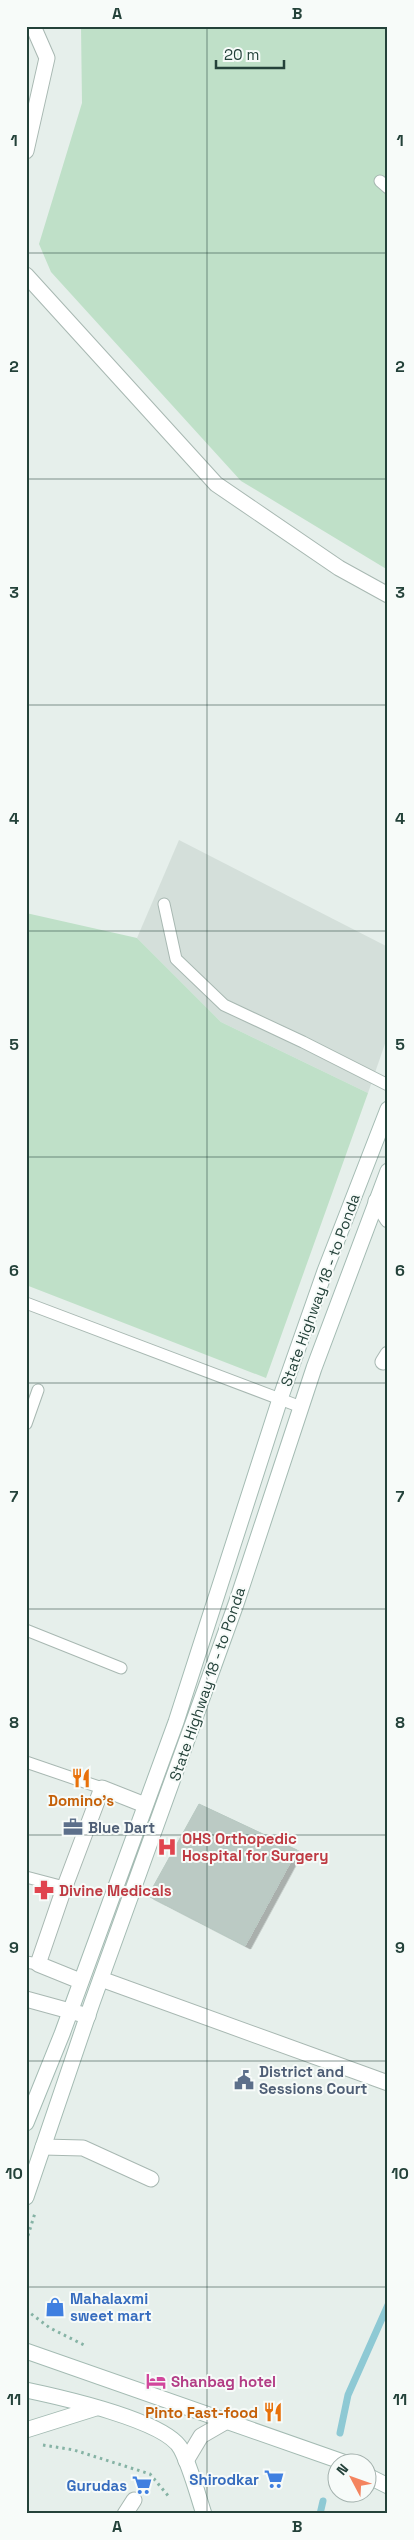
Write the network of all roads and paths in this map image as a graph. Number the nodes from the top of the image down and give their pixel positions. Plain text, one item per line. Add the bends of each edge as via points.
1 (33, 26) edge
2 (26, 151) edge
3 (26, 275) edge
4 (388, 595) edge
5 (164, 904) dead end
6 (388, 1085) edge
7 (388, 1109) edge
8 (388, 1171) edge
9 (376, 1201) junction
10 (388, 1220) edge
11 (26, 1303) edge
12 (38, 1390) dead end
13 (280, 1399) junction
14 (301, 1407) junction
15 (26, 1424) edge
16 (26, 1630) edge
17 (121, 1668) dead end
18 (26, 1762) edge
19 (102, 1788) junction
20 (145, 1805) junction
21 (26, 1877) edge
22 (64, 1887) junction
23 (32, 1963) edge
24 (101, 1979) junction
25 (80, 1981) junction
26 (26, 1999) edge
27 (68, 2012) junction
28 (88, 2016) junction
29 (388, 2083) edge
30 (26, 2123) edge
31 (43, 2147) junction
32 (150, 2179) dead end
33 (26, 2197) edge
34 (26, 2310) edge
35 (86, 2346) dead end
36 (26, 2351) edge
37 (26, 2390) edge
38 (96, 2408) junction
39 (227, 2421) junction
40 (26, 2430) edge
41 (36, 2444) dead end
42 (326, 2456) edge
43 (186, 2461) junction
44 (376, 2480) edge
45 (388, 2486) edge
46 (170, 2498) dead end
47 (134, 2500) dead end
48 (125, 2514) edge
49 (204, 2514) edge

1 - 2 main road via 47,58
3 - 4 main road via 216,484 339,568
5 - 6 lane via 176,959 224,1005
7 - 13 main road, State Highway 18 - to Ponda via 325,1271
8 - 9 main road, State Highway 18 - to Ponda
9 - 10 main road
9 - 14 main road, State Highway 18 - to Ponda
11 - 13 lane
12 - 15 lane
13 - 14 lane
13 - 20 main road, State Highway 18 - to Ponda via 176,1722
14 - 24 main road, State Highway 18 - to Ponda via 236,1604
16 - 17 lane
18 - 19 lane
19 - 20 main road
19 - 22 main road
20 - 25 main road, State Highway 18 - to Ponda
21 - 22 lane
22 - 23 main road
23 - 25 main road
24 - 28 main road, State Highway 18 - to Ponda
24 - 29 main road
25 - 27 main road, State Highway 18 - to Ponda
26 - 27 main road
27 - 28 main road
27 - 30 main road, State Highway 18 - to Ponda
28 - 31 main road, State Highway 18 - to Ponda
31 - 32 main road via 83,2148
31 - 33 main road, State Highway 18 - to Ponda
34 - 35 path via 50,2328
36 - 39 main road
37 - 38 main road
38 - 40 main road
38 - 43 main road via 156,2427 180,2447
39 - 42 main road
39 - 43 main road via 202,2436
41 - 46 path via 74,2450 150,2474
43 - 49 main road
44 - 45 main road
47 - 48 main road

